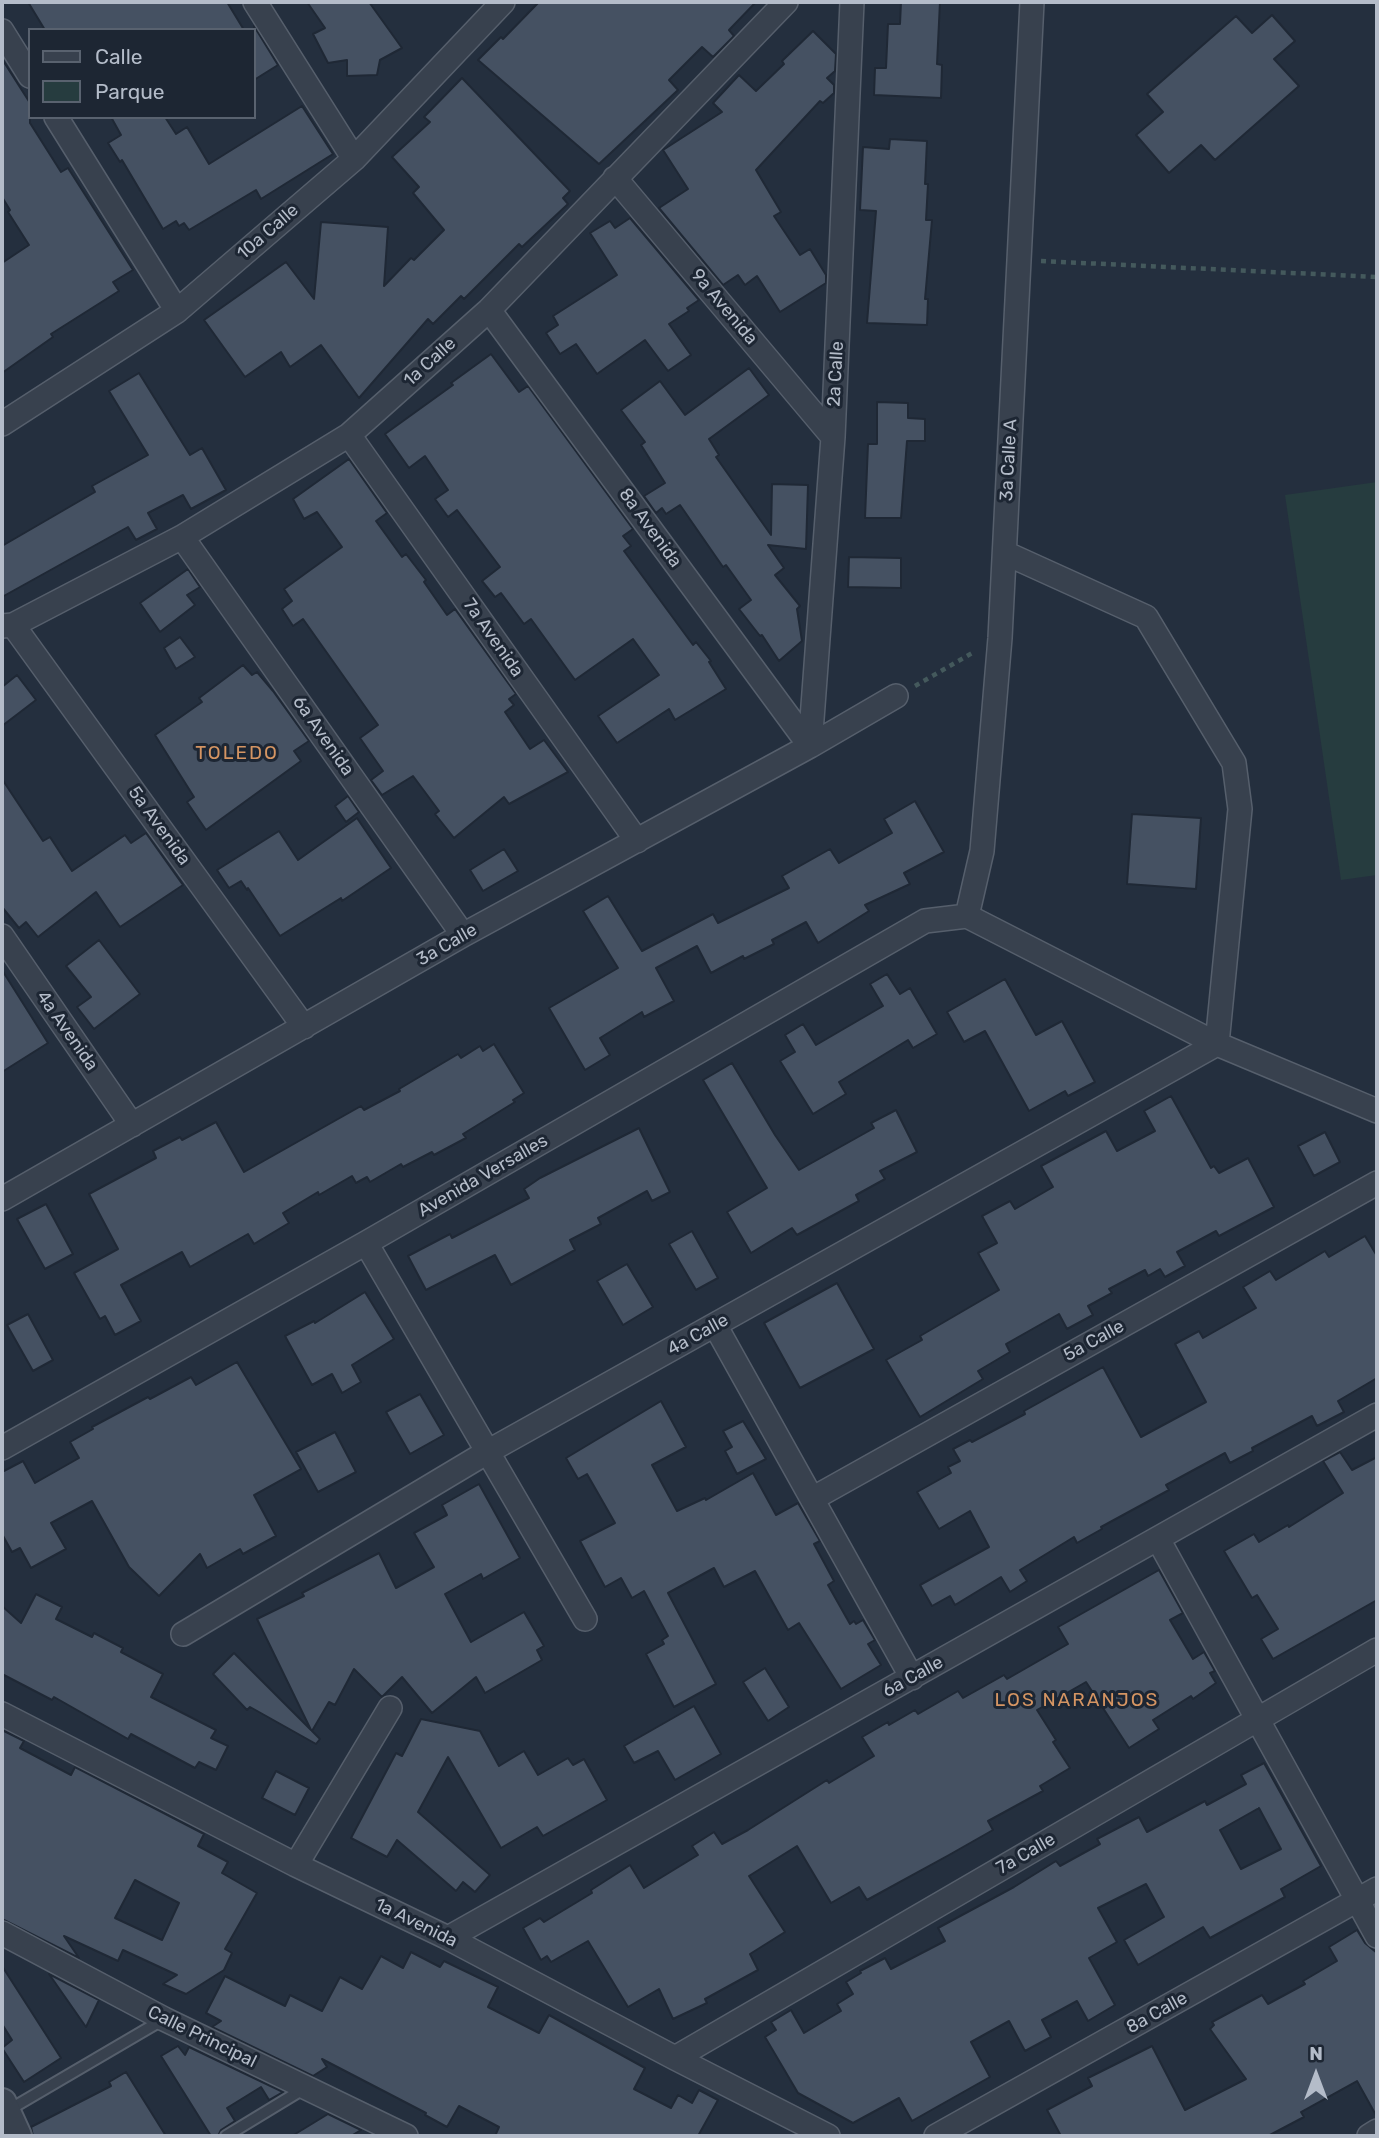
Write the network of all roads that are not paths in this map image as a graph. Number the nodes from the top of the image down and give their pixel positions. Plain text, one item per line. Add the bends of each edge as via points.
1 (255, 2) edge
2 (786, 2) edge
3 (852, 2) edge
4 (1032, 2) edge
5 (495, 5) edge
6 (2, 31) edge
7 (28, 73) edge
8 (57, 119) edge
9 (354, 159) junction
10 (615, 178) junction
11 (489, 310) junction
12 (177, 311) junction
13 (2, 424) edge
14 (349, 435) junction
15 (833, 437) junction
16 (182, 537) junction
17 (1005, 552) junction
18 (7, 626) edge
19 (896, 696) road end
20 (810, 746) junction
21 (637, 841) junction
22 (967, 916) junction
23 (463, 935) junction
24 (2, 936) edge
25 (304, 1027) junction
26 (1217, 1044) junction
27 (1377, 1111) edge
28 (132, 1125) junction
29 (1377, 1183) edge
30 (2, 1199) edge
31 (366, 1243) junction
32 (715, 1325) junction
33 (1377, 1415) edge
34 (2, 1448) edge
35 (489, 1451) junction
36 (812, 1499) junction
37 (1158, 1539) junction
38 (585, 1619) dead end
39 (183, 1634) dead end
40 (1377, 1650) edge
41 (912, 1678) junction
42 (390, 1708) dead end
43 (2, 1714) edge
44 (1258, 1719) junction
45 (296, 1865) junction
46 (1367, 1895) edge
47 (2, 1933) edge
48 (1377, 1936) edge
49 (448, 1938) junction
50 (164, 2019) junction
51 (675, 2058) junction
52 (305, 2088) junction
53 (9, 2117) edge
54 (1377, 2132) edge
55 (226, 2136) edge
56 (406, 2136) edge
57 (828, 2136) edge
58 (936, 2136) edge
59 (1369, 2136) edge

1 - 9 street
2 - 10 street, 1a Calle
3 - 15 street, 2a Calle
4 - 17 street, 3a Calle A
5 - 9 street, 10a Calle
6 - 7 street
8 - 12 street
9 - 12 street, 10a Calle
10 - 11 street, 1a Calle
10 - 15 street, 9a Avenida
11 - 14 street, 1a Calle
11 - 20 street, 8a Avenida
12 - 13 street, 10a Calle
14 - 16 street, 1a Calle
14 - 21 street, 7a Avenida
15 - 20 street, 2a Calle
16 - 18 street, 1a Calle
16 - 23 street, 6a Avenida
17 - 22 street, 3a Calle A via 982,851
17 - 26 street via 1146,617 1234,763 1240,809
18 - 25 street, 5a Avenida
19 - 20 street, 3a Calle
20 - 21 street, 3a Calle
21 - 23 street, 3a Calle
22 - 26 street
22 - 31 street, Avenida Versalles via 925,921
23 - 25 street, 3a Calle
24 - 28 street, 4a Avenida
25 - 28 street, 3a Calle
26 - 27 street
26 - 32 street, 4a Calle
28 - 30 street, 3a Calle
29 - 36 street, 5a Calle
31 - 34 street, Avenida Versalles
31 - 35 street
32 - 35 street, 4a Calle
32 - 36 street
33 - 37 street, 6a Calle
35 - 38 street
35 - 39 street, 4a Calle
36 - 41 street
37 - 41 street, 6a Calle
37 - 44 street
40 - 44 street, 7a Calle
41 - 49 street, 6a Calle
42 - 45 street
43 - 45 street, 1a Avenida
44 - 46 street
44 - 51 street, 7a Calle
45 - 49 street, 1a Avenida
46 - 48 street
46 - 58 street, 8a Calle
47 - 50 street, Calle Principal
49 - 51 street, 1a Avenida
50 - 52 street, Calle Principal
50 - 53 lane
51 - 57 street, 1a Avenida
52 - 55 lane
52 - 56 street, Calle Principal
54 - 59 street

